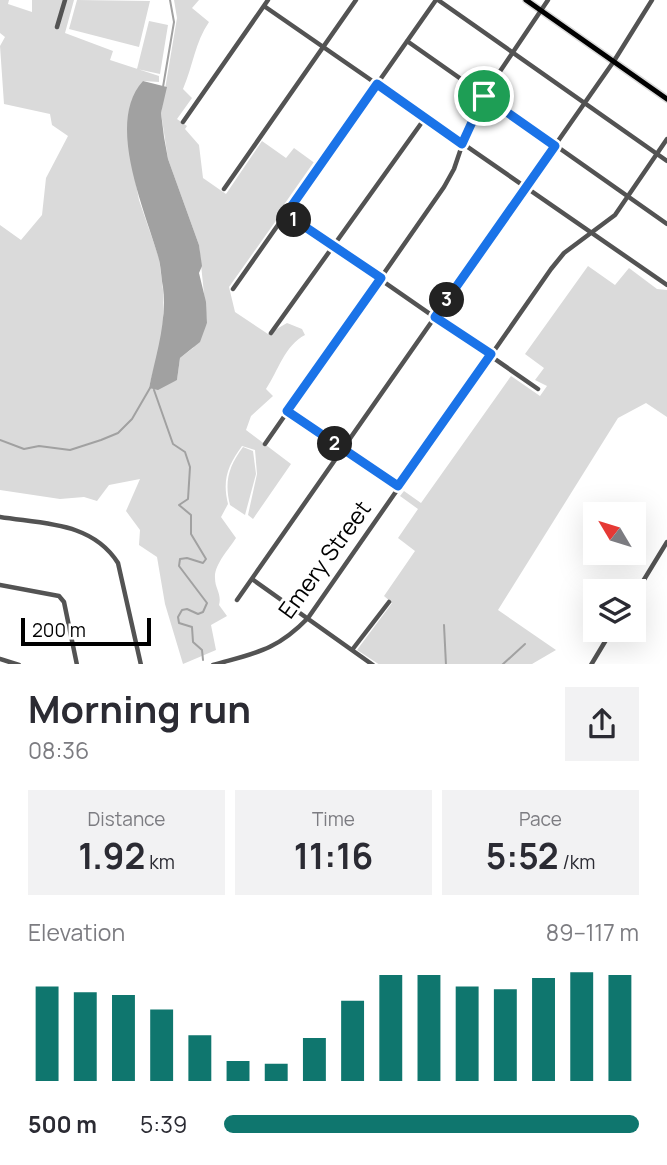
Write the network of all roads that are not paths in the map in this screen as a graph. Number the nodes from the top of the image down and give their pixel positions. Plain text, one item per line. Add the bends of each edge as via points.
1 (65, 0) edge
2 (268, 0) edge
3 (356, 0) edge
4 (437, 0) edge
5 (526, 0) edge
6 (548, 0) edge
7 (652, 0) edge
8 (264, 6) junction
9 (541, 11) junction
10 (57, 27) dead end
11 (407, 41) junction
12 (323, 47) junction
13 (512, 52) junction
14 (614, 61) junction
15 (377, 84) junction
16 (484, 96) junction
17 (667, 99) edge
18 (584, 103) junction
19 (425, 118) junction
20 (183, 122) dead end
21 (667, 139) edge
22 (462, 144) junction
23 (555, 146) junction
24 (657, 154) junction
25 (667, 161) edge
26 (224, 189) dead end
27 (525, 189) junction
28 (629, 196) junction
29 (286, 214) junction
30 (667, 223) edge
31 (591, 234) junction
32 (334, 246) junction
33 (381, 278) junction
34 (667, 285) edge
35 (233, 289) dead end
36 (435, 317) junction
37 (271, 333) dead end
38 (491, 354) junction
39 (538, 388) dead end
40 (287, 411) junction
41 (265, 444) dead end
42 (343, 450) junction
43 (398, 486) junction
44 (0, 517) edge
45 (667, 542) edge
46 (252, 579) junction
47 (644, 579) edge
48 (0, 585) edge
49 (237, 600) dead end
50 (388, 602) dead end
51 (308, 618) junction
52 (605, 642) edge
53 (352, 650) junction
54 (0, 659) edge
55 (19, 664) edge
56 (77, 664) edge
57 (141, 664) edge
58 (213, 664) edge
59 (373, 664) edge
60 (591, 664) edge

1 - 10 street
2 - 8 street
3 - 12 street
4 - 11 street
4 - 13 street
5 - 9 main road
6 - 9 street
7 - 14 street
8 - 12 street
8 - 20 street
9 - 13 street
9 - 14 main road
11 - 15 street
11 - 16 street
12 - 15 street
12 - 26 street
13 - 16 street
13 - 18 street
14 - 17 main road
14 - 18 street
15 - 19 street
15 - 29 street
16 - 22 street
16 - 23 street
18 - 23 street
18 - 24 street
19 - 22 street
19 - 32 street
21 - 24 street, Emery Street
22 - 27 street
22 - 33 street via 444,187
23 - 27 street
23 - 28 street
24 - 25 street
24 - 28 street, Emery Street
27 - 31 street
27 - 36 street
28 - 30 street
28 - 31 street, Emery Street via 615,215
29 - 32 street
29 - 35 street
31 - 34 street
31 - 38 street, Emery Street via 557,261
32 - 33 street
32 - 37 street
33 - 36 street
33 - 40 street
36 - 38 street
36 - 42 street
38 - 39 street
38 - 43 street, Emery Street
40 - 41 street
40 - 42 street
42 - 43 street
42 - 46 street
43 - 51 street, Emery Street
44 - 57 street via 79,530 111,552 118,563
45 - 47 street
46 - 49 street
46 - 51 street
48 - 56 street via 60,596
50 - 53 street
51 - 53 street
51 - 58 street, Emery Street via 269,650
52 - 60 street
53 - 59 street
54 - 55 street

